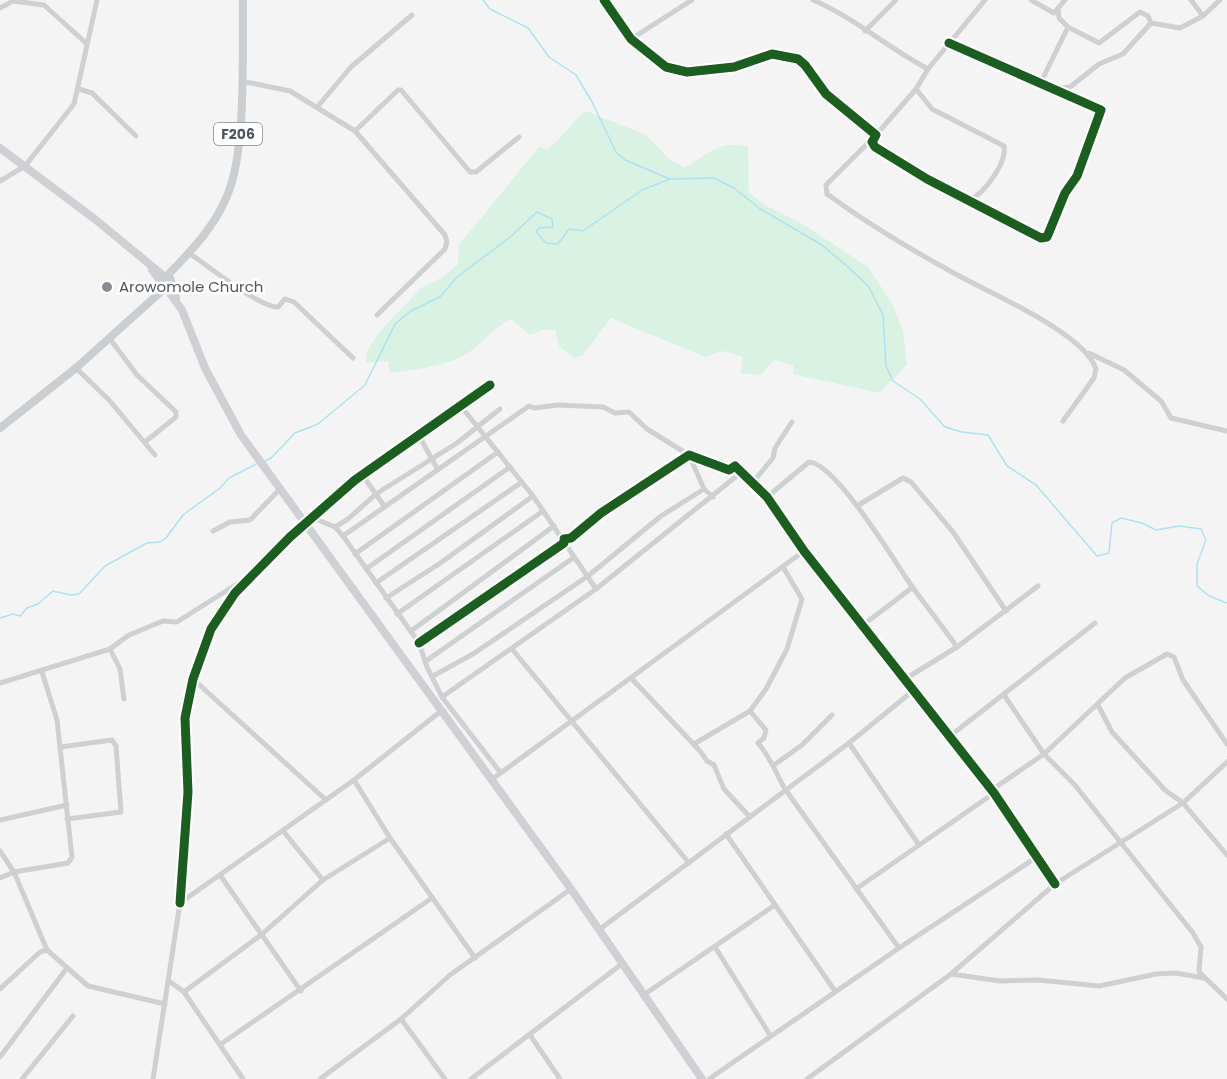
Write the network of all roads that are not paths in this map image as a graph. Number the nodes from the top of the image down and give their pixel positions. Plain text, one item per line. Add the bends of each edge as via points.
1 (97, 0) edge
2 (243, 0) edge
3 (604, 0) edge
4 (692, 0) edge
5 (813, 0) edge
6 (896, 0) edge
7 (985, 0) edge
8 (1031, 0) edge
9 (1065, 0) edge
10 (1191, 0) edge
11 (1220, 0) edge
12 (0, 8) edge
13 (1058, 9) junction
14 (412, 15) dead end
15 (1203, 16) junction
16 (1150, 23) junction
17 (1068, 27) junction
18 (865, 31) junction
19 (631, 39) junction
20 (86, 43) junction
21 (949, 43) junction
22 (928, 69) junction
23 (241, 81) junction
24 (1041, 81) junction
25 (79, 89) junction
26 (1055, 89) junction
27 (916, 90) junction
28 (318, 106) junction
29 (355, 131) junction
30 (876, 135) junction
31 (136, 136) dead end
32 (519, 137) dead end
33 (0, 148) edge
34 (25, 166) junction
35 (0, 181) edge
36 (978, 197) junction
37 (969, 200) junction
38 (979, 206) junction
39 (188, 254) junction
40 (166, 282) junction
41 (377, 315) dead end
42 (110, 339) junction
43 (1087, 352) junction
44 (353, 358) dead end
45 (76, 368) junction
46 (490, 385) dead end
47 (460, 405) junction
48 (500, 409) dead end
49 (1063, 421) dead end
50 (792, 422) dead end
51 (477, 425) junction
52 (0, 428) edge
53 (1227, 431) edge
54 (418, 434) junction
55 (485, 436) junction
56 (145, 442) junction
57 (498, 452) junction
58 (155, 455) dead end
59 (689, 455) junction
60 (431, 460) junction
61 (510, 467) junction
62 (438, 470) junction
63 (743, 471) junction
64 (363, 476) junction
65 (522, 482) junction
66 (753, 482) junction
67 (280, 489) junction
68 (704, 489) junction
69 (376, 494) junction
70 (533, 496) junction
71 (713, 497) junction
72 (767, 497) junction
73 (857, 506) junction
74 (385, 507) junction
75 (543, 511) junction
76 (313, 518) junction
77 (306, 525) junction
78 (335, 526) junction
79 (554, 526) junction
80 (213, 531) dead end
81 (343, 536) junction
82 (564, 543) junction
83 (804, 551) junction
84 (355, 554) junction
85 (573, 558) junction
86 (783, 567) junction
87 (366, 569) junction
88 (253, 575) junction
89 (588, 576) junction
90 (376, 583) junction
91 (1038, 586) dead end
92 (913, 587) junction
93 (596, 589) junction
94 (386, 598) junction
95 (1006, 611) junction
96 (397, 614) junction
97 (1095, 623) dead end
98 (862, 625) junction
99 (411, 631) junction
100 (419, 643) junction
101 (957, 647) junction
102 (110, 649) junction
103 (512, 649) junction
104 (426, 661) junction
105 (42, 672) junction
106 (433, 676) junction
107 (632, 679) junction
108 (905, 679) junction
109 (193, 680) junction
110 (0, 683) edge
111 (914, 690) junction
112 (1004, 695) junction
113 (442, 697) junction
114 (124, 699) dead end
115 (1098, 705) junction
116 (441, 711) junction
117 (750, 711) junction
118 (832, 715) dead end
119 (573, 722) junction
120 (951, 736) junction
121 (849, 742) junction
122 (694, 744) junction
123 (1227, 744) edge
124 (60, 747) junction
125 (1044, 754) junction
126 (1227, 762) edge
127 (774, 765) junction
128 (500, 772) junction
129 (354, 780) junction
130 (491, 780) junction
131 (785, 789) junction
132 (994, 793) junction
133 (326, 800) junction
134 (1183, 803) junction
135 (67, 806) junction
136 (749, 816) junction
137 (68, 819) junction
138 (0, 820) edge
139 (283, 831) junction
140 (726, 834) junction
141 (390, 838) junction
142 (918, 845) junction
143 (1122, 845) junction
144 (0, 851) edge
145 (1227, 855) edge
146 (1037, 857) junction
147 (689, 864) junction
148 (14, 872) junction
149 (220, 875) junction
150 (0, 878) edge
151 (323, 880) junction
152 (1055, 884) junction
153 (571, 889) junction
154 (856, 889) junction
155 (432, 898) junction
156 (180, 903) junction
157 (775, 905) junction
158 (600, 929) junction
159 (261, 935) junction
160 (715, 947) junction
161 (899, 948) junction
162 (47, 950) junction
163 (475, 958) junction
164 (623, 963) junction
165 (67, 968) junction
166 (951, 974) junction
167 (1204, 978) junction
168 (169, 981) junction
169 (0, 989) edge
170 (301, 991) junction
171 (835, 991) junction
172 (184, 992) junction
173 (645, 994) junction
174 (1227, 999) edge
175 (165, 1004) junction
176 (73, 1016) dead end
177 (401, 1018) junction
178 (530, 1035) junction
179 (770, 1035) junction
180 (221, 1044) junction
181 (0, 1058) edge
182 (324, 1078) edge
183 (22, 1079) edge
184 (153, 1079) edge
185 (243, 1079) edge
186 (445, 1079) edge
187 (471, 1079) edge
188 (560, 1079) edge
189 (702, 1079) edge
190 (709, 1079) edge
191 (807, 1079) edge

1 - 20 street
2 - 23 main road, F206
3 - 19 street
4 - 19 street
5 - 18 street
6 - 18 street
7 - 21 street
8 - 13 street via 1049,13
9 - 13 street
10 - 15 street
11 - 15 street
12 - 20 street via 13,1 44,5
13 - 17 street via 1059,18
14 - 28 street via 351,67
15 - 16 street via 1180,28
16 - 17 street via 1148,16 1140,12 1099,43
16 - 26 street via 1123,54 1099,64 1070,87
17 - 24 street
18 - 22 street
19 - 30 street via 666,67 687,72 734,67 772,54 798,59 826,94
20 - 25 street
21 - 22 street
21 - 24 street
22 - 27 street
23 - 28 street via 278,86
23 - 39 main road, F206 via 231,185 207,231
24 - 26 street
25 - 31 street via 92,93
25 - 34 street via 64,118
26 - 38 street via 1101,110 1077,176 1065,193 1049,233 1041,238
27 - 30 street
27 - 36 street via 932,109 1004,146 992,180
28 - 29 street
29 - 32 street via 401,90 470,172 476,172
29 - 41 street via 447,242 445,249
30 - 37 street via 874,147
30 - 43 street via 826,184 827,194 942,267 1004,297
33 - 34 main road
34 - 35 street
34 - 40 main road
36 - 37 street
36 - 38 street
37 - 38 street
39 - 40 main road, F206
39 - 44 street via 270,306 278,307 285,299 294,302
40 - 42 main road, F206 via 150,304
40 - 67 main road via 222,402
42 - 45 main road, F206
42 - 56 street via 137,375 176,412 176,417
43 - 49 street via 1096,369 1094,378
43 - 53 street via 1124,370 1161,401 1171,418
45 - 52 main road, F206
45 - 56 street
46 - 47 street
47 - 51 street
47 - 54 street
48 - 51 street
50 - 66 street via 775,447 773,458
51 - 55 street
51 - 60 street
54 - 60 street
54 - 64 street
55 - 57 street
55 - 59 street via 529,406 603,407 615,413 628,412
55 - 62 street
56 - 58 street
57 - 61 street
57 - 84 street
59 - 63 street via 729,470 735,466
59 - 68 street
59 - 82 street via 571,538 564,539
60 - 62 street
60 - 69 street
61 - 65 street
61 - 87 street
62 - 74 street
63 - 66 street
63 - 71 street
64 - 69 street
64 - 76 street
65 - 70 street
65 - 90 street
66 - 72 street
67 - 77 main road
67 - 80 street via 250,520 230,522
68 - 71 street
68 - 89 street via 661,516
69 - 74 street
69 - 78 street
70 - 75 street
70 - 94 street
71 - 93 street
72 - 73 street via 804,465 817,462
72 - 83 street
73 - 92 street
73 - 95 street via 903,478 911,482 953,532
74 - 81 street
75 - 79 street
75 - 96 street
76 - 77 street
76 - 78 street
77 - 88 street
77 - 116 main road
78 - 81 street
79 - 82 street
79 - 99 street
81 - 84 street
82 - 85 street
82 - 100 street
83 - 86 street
83 - 98 street
84 - 87 street
85 - 89 street
85 - 104 street
86 - 107 street via 717,612
86 - 117 street via 801,592 800,610 779,665
87 - 90 street
88 - 102 street via 177,622 163,621
88 - 109 street via 235,593 211,629
89 - 93 street
89 - 106 street via 473,654
90 - 94 street
91 - 95 street
92 - 98 street
92 - 101 street
93 - 103 street
94 - 96 street
95 - 101 street
96 - 99 street
97 - 112 street
98 - 108 street
99 - 100 street
100 - 104 street
101 - 108 street
102 - 105 street
102 - 114 street via 120,669
103 - 113 street
103 - 119 street
104 - 106 street
105 - 110 street
105 - 124 street via 57,720
106 - 113 street
107 - 119 street
107 - 122 street
108 - 111 street
109 - 133 street
109 - 156 street via 185,718 188,770
111 - 120 street
111 - 121 street
112 - 120 street
112 - 125 street
113 - 128 street
115 - 123 street via 1132,673 1171,654 1183,680
115 - 125 street
115 - 134 street via 1112,732 1165,790
116 - 129 street
116 - 130 main road
117 - 122 street
117 - 127 street via 765,730 758,743
118 - 127 street via 802,745
119 - 128 street
119 - 147 street
120 - 132 street
121 - 131 street
121 - 142 street
122 - 136 street via 706,761 714,765 724,789
124 - 135 street
124 - 137 street via 112,740 116,746 121,812
125 - 132 street via 996,787
125 - 143 street via 1074,784
126 - 134 street
127 - 131 street
128 - 130 street
129 - 133 street
129 - 141 street
130 - 153 main road
131 - 136 street
131 - 154 street
132 - 142 street
132 - 146 street
133 - 139 street
134 - 143 street
134 - 145 street
135 - 137 street
135 - 138 street
136 - 140 street
137 - 148 street via 71,862
139 - 149 street
139 - 151 street
140 - 147 street
140 - 157 street
141 - 151 street
141 - 155 street
142 - 154 street
143 - 152 street
143 - 167 street via 1199,941 1199,972
144 - 148 street
146 - 152 street
146 - 161 street
147 - 158 street
148 - 150 street
148 - 162 street
149 - 156 street
149 - 159 street
151 - 159 street
152 - 166 street
153 - 158 main road
153 - 163 street
154 - 161 street
155 - 163 street
155 - 170 street
156 - 168 street
157 - 160 street
157 - 171 street
158 - 164 main road
159 - 170 street
159 - 172 street
160 - 173 street
160 - 179 street
161 - 171 street
162 - 165 street
162 - 169 street
163 - 177 street
164 - 173 main road
164 - 178 street
165 - 175 street via 88,986
165 - 181 street
166 - 167 street via 1000,981 1099,986 1166,974
166 - 191 street
167 - 174 street
168 - 172 street
168 - 175 street
170 - 180 street
171 - 179 street
172 - 180 street
173 - 189 main road
175 - 184 street
176 - 183 street
177 - 182 street
177 - 186 street
178 - 187 street
178 - 188 street
179 - 190 street
180 - 185 street

